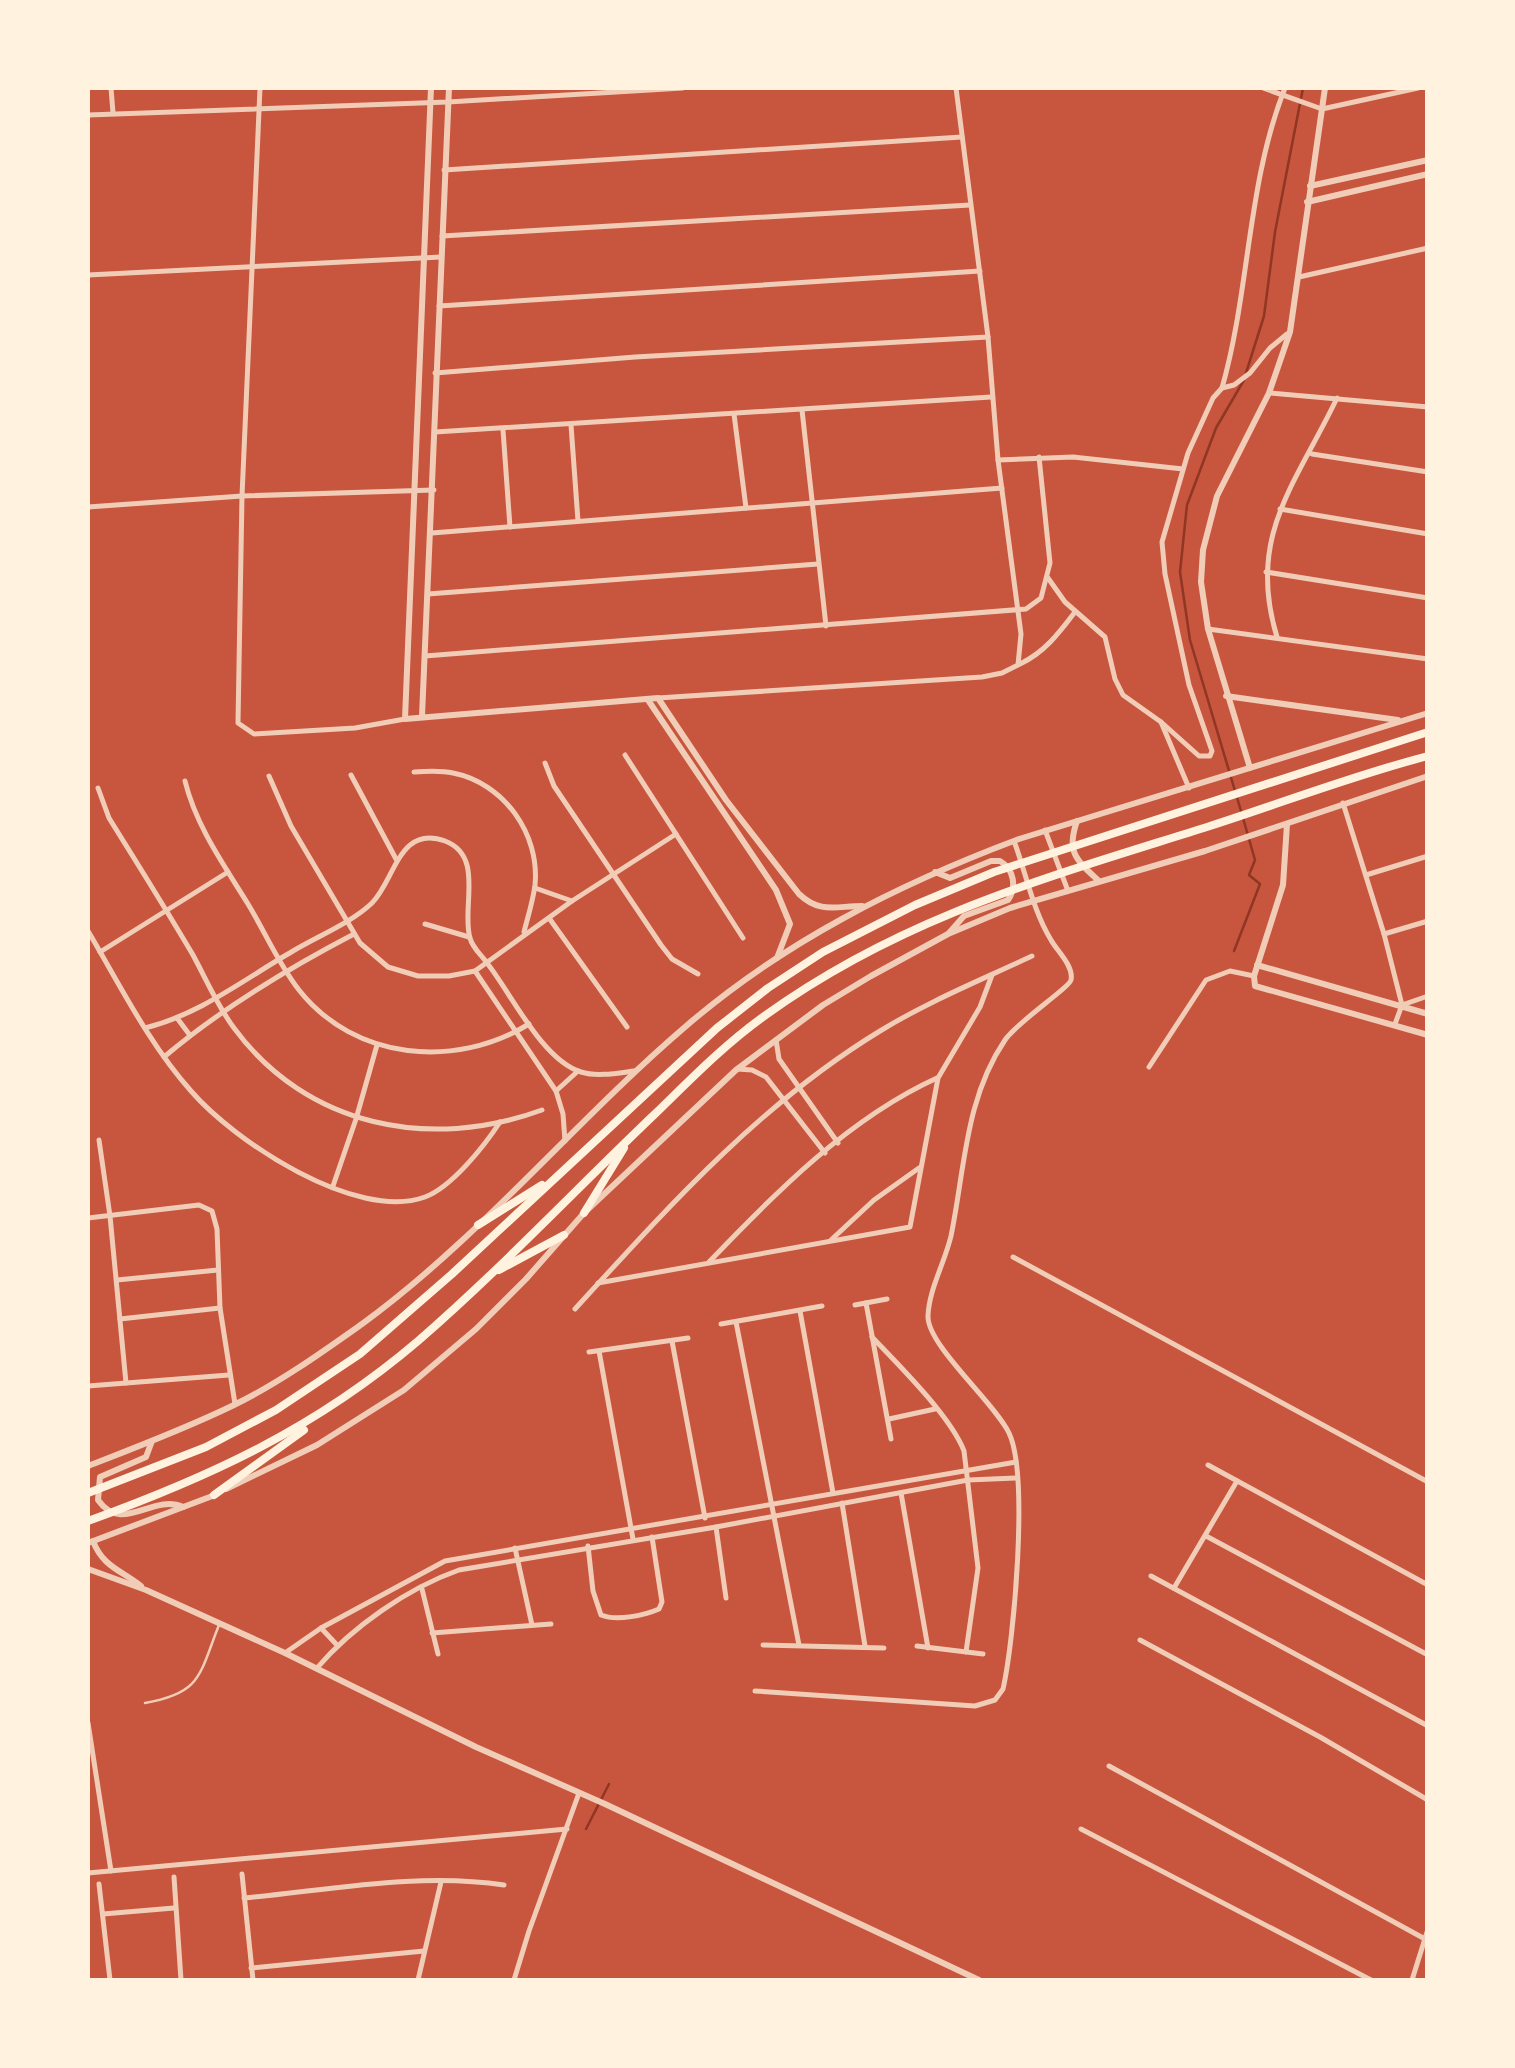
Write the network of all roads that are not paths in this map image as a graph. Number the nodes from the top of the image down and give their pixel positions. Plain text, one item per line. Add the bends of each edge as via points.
1 (111, 88) edge
2 (260, 88) edge
3 (431, 88) edge
4 (449, 88) edge
5 (683, 88) edge
6 (956, 88) edge
7 (1263, 88) edge
8 (1325, 88) edge
9 (1418, 88) edge
10 (593, 90) edge
11 (1284, 90) edge
12 (430, 100) junction
13 (448, 102) junction
14 (260, 106) junction
15 (1322, 109) junction
16 (113, 113) junction
17 (88, 114) edge
18 (962, 138) junction
19 (1428, 160) edge
20 (444, 170) junction
21 (1428, 174) edge
22 (1310, 186) junction
23 (1307, 202) junction
24 (970, 205) junction
25 (442, 236) junction
26 (1428, 248) edge
27 (441, 256) junction
28 (425, 257) junction
29 (253, 264) junction
30 (980, 271) junction
31 (88, 275) edge
32 (1299, 277) junction
33 (438, 306) junction
34 (1290, 332) junction
35 (988, 337) junction
36 (435, 373) junction
37 (1222, 388) junction
38 (1269, 393) junction
39 (991, 396) junction
40 (1337, 398) junction
41 (1428, 407) edge
42 (802, 410) junction
43 (734, 414) junction
44 (570, 425) junction
45 (503, 429) junction
46 (435, 432) junction
47 (1311, 454) junction
48 (1040, 458) junction
49 (998, 460) junction
50 (1184, 469) junction
51 (1428, 472) edge
52 (1002, 488) junction
53 (415, 489) junction
54 (434, 490) junction
55 (242, 496) junction
56 (812, 502) junction
57 (88, 508) edge
58 (746, 508) junction
59 (1280, 510) junction
60 (578, 521) junction
61 (510, 526) junction
62 (432, 533) junction
63 (1428, 534) edge
64 (818, 564) junction
65 (1266, 572) junction
66 (1048, 578) junction
67 (428, 594) junction
68 (1428, 598) edge
69 (1018, 611) junction
70 (1076, 612) junction
71 (826, 626) junction
72 (1208, 630) junction
73 (1277, 637) junction
74 (424, 656) junction
75 (1428, 659) edge
76 (1018, 664) junction
77 (1226, 696) junction
78 (658, 698) junction
79 (647, 699) junction
80 (1428, 714) edge
81 (422, 716) junction
82 (405, 719) junction
83 (1400, 721) junction
84 (1162, 722) junction
85 (1428, 732) edge
86 (625, 755) dead end
87 (1428, 756) edge
88 (545, 762) dead end
89 (1250, 768) junction
90 (414, 772) dead end
91 (352, 774) dead end
92 (269, 776) dead end
93 (1428, 776) edge
94 (185, 781) dead end
95 (98, 788) dead end
96 (1189, 788) junction
97 (1344, 803) junction
98 (1078, 820) junction
99 (1286, 824) junction
100 (1045, 830) junction
101 (676, 834) junction
102 (1014, 840) junction
103 (1428, 856) edge
104 (396, 860) junction
105 (228, 872) junction
106 (935, 872) junction
107 (1366, 875) junction
108 (615, 876) junction
109 (1099, 881) junction
110 (535, 888) junction
111 (1068, 890) junction
112 (1035, 900) junction
113 (572, 901) junction
114 (863, 906) junction
115 (166, 910) junction
116 (348, 918) junction
117 (549, 918) junction
118 (1428, 921) edge
119 (425, 924) dead end
120 (88, 931) edge
121 (355, 933) junction
122 (523, 934) junction
123 (948, 934) junction
124 (1384, 934) junction
125 (470, 938) junction
126 (743, 938) dead end
127 (100, 952) junction
128 (1032, 956) dead end
129 (280, 958) junction
130 (776, 958) junction
131 (486, 962) junction
132 (1258, 965) junction
133 (287, 970) junction
134 (476, 970) junction
135 (698, 974) dead end
136 (992, 974) junction
137 (1254, 976) junction
138 (1428, 996) edge
139 (217, 997) junction
140 (1402, 1005) junction
141 (224, 1010) junction
142 (1428, 1014) edge
143 (177, 1018) junction
144 (529, 1024) junction
145 (1396, 1024) junction
146 (627, 1027) dead end
147 (145, 1028) junction
148 (516, 1032) junction
149 (189, 1034) junction
150 (1428, 1036) edge
151 (777, 1038) junction
152 (377, 1044) junction
153 (164, 1057) junction
154 (1149, 1067) dead end
155 (736, 1070) junction
156 (578, 1071) junction
157 (637, 1071) junction
158 (938, 1078) junction
159 (798, 1088) junction
160 (556, 1091) junction
161 (783, 1099) junction
162 (542, 1110) dead end
163 (356, 1119) junction
164 (500, 1122) junction
165 (632, 1136) junction
166 (99, 1140) dead end
167 (565, 1141) junction
168 (838, 1143) junction
169 (825, 1153) junction
170 (920, 1168) junction
171 (559, 1175) junction
172 (333, 1186) junction
173 (584, 1213) junction
174 (110, 1216) junction
175 (88, 1218) edge
176 (478, 1225) junction
177 (564, 1235) junction
178 (829, 1242) junction
179 (1014, 1256) dead end
180 (707, 1264) junction
181 (218, 1270) junction
182 (490, 1274) junction
183 (117, 1280) junction
184 (598, 1284) junction
185 (887, 1299) dead end
186 (866, 1303) junction
187 (855, 1305) dead end
188 (822, 1306) dead end
189 (220, 1308) junction
190 (575, 1308) dead end
191 (800, 1311) junction
192 (120, 1319) junction
193 (736, 1322) junction
194 (722, 1324) dead end
195 (872, 1337) junction
196 (688, 1338) dead end
197 (672, 1341) junction
198 (599, 1351) junction
199 (589, 1352) dead end
200 (230, 1374) junction
201 (126, 1383) junction
202 (88, 1386) edge
203 (345, 1395) junction
204 (235, 1405) junction
205 (935, 1409) junction
206 (888, 1420) junction
207 (891, 1439) dead end
208 (152, 1441) junction
209 (1016, 1462) junction
210 (1208, 1465) dead end
211 (88, 1466) edge
212 (967, 1468) junction
213 (1016, 1478) junction
214 (968, 1480) junction
215 (1237, 1481) junction
216 (1428, 1482) edge
217 (88, 1493) edge
218 (902, 1493) junction
219 (833, 1494) junction
220 (214, 1495) junction
221 (842, 1503) junction
222 (772, 1505) junction
223 (183, 1507) junction
224 (774, 1516) junction
225 (704, 1518) junction
226 (88, 1521) edge
227 (632, 1528) junction
228 (716, 1528) junction
229 (1206, 1536) junction
230 (652, 1537) junction
231 (633, 1539) junction
232 (90, 1542) edge
233 (588, 1546) junction
234 (515, 1548) junction
235 (517, 1559) junction
236 (88, 1569) edge
237 (1152, 1576) dead end
238 (1428, 1584) edge
239 (422, 1588) junction
240 (1174, 1588) junction
241 (146, 1590) junction
242 (726, 1598) dead end
243 (220, 1624) junction
244 (551, 1624) dead end
245 (532, 1625) junction
246 (320, 1628) junction
247 (432, 1633) junction
248 (1140, 1640) dead end
249 (337, 1644) junction
250 (763, 1645) dead end
251 (800, 1645) junction
252 (865, 1646) junction
253 (917, 1646) dead end
254 (884, 1648) dead end
255 (928, 1648) junction
256 (966, 1652) junction
257 (286, 1653) junction
258 (438, 1654) dead end
259 (983, 1654) dead end
260 (1428, 1655) edge
261 (317, 1668) junction
262 (755, 1691) dead end
263 (145, 1703) dead end
264 (88, 1723) edge
265 (1428, 1726) edge
266 (1110, 1766) dead end
267 (583, 1795) junction
268 (1428, 1800) edge
269 (567, 1829) junction
270 (1081, 1829) dead end
271 (111, 1870) junction
272 (88, 1873) edge
273 (242, 1874) dead end
274 (174, 1877) dead end
275 (440, 1882) junction
276 (100, 1884) dead end
277 (504, 1886) dead end
278 (244, 1898) junction
279 (176, 1908) junction
280 (103, 1914) junction
281 (1428, 1929) edge
282 (1425, 1938) junction
283 (424, 1951) junction
284 (251, 1968) junction
285 (110, 1980) edge
286 (181, 1980) edge
287 (252, 1980) edge
288 (418, 1980) edge
289 (514, 1980) edge
290 (980, 1980) edge
291 (1371, 1980) edge
292 (1412, 1980) edge

1 - 16 street
2 - 14 street
3 - 12 street
4 - 13 street
5 - 10 street
6 - 18 street
7 - 11 street
8 - 15 street
9 - 15 street
10 - 13 street
11 - 15 street
11 - 37 street via 1259,182
12 - 13 street
12 - 14 street
12 - 28 street
13 - 20 street
14 - 16 street
14 - 29 street
15 - 22 street
16 - 17 street
18 - 20 street
18 - 24 street
19 - 22 street
20 - 25 street
21 - 23 street
22 - 23 street
23 - 32 street
24 - 25 street
24 - 30 street
25 - 27 street
26 - 32 street
27 - 28 street
27 - 33 street
28 - 29 street
28 - 53 street
29 - 31 street
29 - 55 street
30 - 33 street
30 - 35 street
32 - 34 street
33 - 36 street
34 - 37 street via 1250,373
34 - 38 street
35 - 36 street
35 - 39 street
36 - 46 street
37 - 50 street
38 - 40 street
38 - 72 street via 1230,467 1208,528 1201,582
39 - 42 street
39 - 49 street
40 - 41 street
40 - 47 street
42 - 43 street
42 - 56 street
43 - 44 street
43 - 58 street
44 - 45 street
44 - 60 street
45 - 46 street
45 - 61 street
46 - 54 street
47 - 51 street
47 - 59 street
48 - 49 street
48 - 50 street
48 - 66 street
49 - 52 street
50 - 84 street via 1162,542 1210,756 1199,756
52 - 56 street
52 - 69 street
53 - 54 street
53 - 55 street
53 - 82 street
54 - 62 street
55 - 57 street
55 - 82 street via 238,723 254,734
56 - 58 street
56 - 64 street
58 - 60 street
59 - 63 street
59 - 65 street
60 - 61 street
61 - 62 street
62 - 67 street
64 - 67 street
64 - 71 street
65 - 68 street
65 - 73 street
66 - 69 street via 1041,598
66 - 70 street
67 - 74 street
69 - 71 street
69 - 76 street
70 - 76 street via 1046,648
70 - 84 street via 1104,637 1123,695
71 - 74 street
72 - 73 street
72 - 77 street
73 - 75 street
74 - 81 street
76 - 78 street via 982,677
77 - 83 street
77 - 89 street
78 - 79 street
78 - 114 street via 799,894 824,910
79 - 81 street
79 - 130 street via 781,900 790,924
80 - 83 street
81 - 82 street
83 - 89 street
84 - 96 street
85 - 171 main road via 994,872 915,905 823,952 744,1006
86 - 101 street
87 - 165 main road via 1052,873 875,947 737,1037
88 - 108 street
89 - 96 street
90 - 110 street via 467,776 512,808 528,841
91 - 104 street
92 - 116 street via 291,826
93 - 97 street
94 - 105 street
95 - 115 street
96 - 98 street
97 - 99 street
97 - 107 street
98 - 100 street
98 - 109 street via 1073,850
99 - 109 street
99 - 132 street via 1283,884
100 - 102 street
100 - 111 street
101 - 108 street
101 - 126 street
102 - 106 street
102 - 112 street
103 - 107 street
104 - 116 street via 373,902
104 - 125 street via 423,839 457,849 469,878
105 - 115 street
105 - 129 street
106 - 114 street
106 - 123 street via 950,878 1000,861 1012,876 1008,900 964,916
107 - 124 street
108 - 113 street
108 - 135 street via 672,959
109 - 111 street
110 - 113 street
110 - 122 street
111 - 112 street
112 - 123 street
112 - 209 street via 1071,982 1021,1020 985,1075 928,1314 932,1334 1006,1427
113 - 117 street
114 - 130 street
115 - 127 street
115 - 139 street
116 - 121 street
116 - 129 street
117 - 122 street
117 - 146 street
118 - 124 street
119 - 125 street
120 - 127 street
121 - 133 street
121 - 134 street via 377,960 402,973 433,977
122 - 131 street
123 - 151 street
124 - 140 street
125 - 131 street
127 - 147 street
128 - 136 street
129 - 133 street
129 - 139 street
130 - 157 street
131 - 134 street
131 - 144 street
132 - 137 street
132 - 140 street
133 - 141 street
133 - 152 street via 320,1011
134 - 148 street
136 - 158 street
136 - 159 street via 881,1030
137 - 145 street via 1261,988
137 - 154 street via 1230,971 1206,980
138 - 140 street
139 - 141 street
139 - 143 street
140 - 142 street
140 - 145 street
141 - 149 street
141 - 163 street via 287,1083
143 - 147 street
143 - 149 street
144 - 148 street
144 - 156 street
145 - 150 street
147 - 153 street
148 - 152 street via 450,1052
148 - 160 street
149 - 153 street
151 - 155 street
151 - 159 street via 779,1060
152 - 163 street
153 - 172 street via 232,1130 281,1164
155 - 161 street via 762,1074
155 - 173 street
156 - 157 street
156 - 160 street
157 - 167 street
158 - 168 street
158 - 170 street
159 - 161 street
159 - 168 street
160 - 167 street
161 - 169 street
161 - 184 street via 694,1179
162 - 164 street
163 - 164 street via 456,1130
163 - 172 street
164 - 172 street via 480,1150 424,1198 393,1200
165 - 173 main road
165 - 182 main road
166 - 174 street
167 - 176 street
168 - 169 street
169 - 180 street
170 - 178 street
170 - 178 street via 910,1227
171 - 176 main road
171 - 217 main road via 360,1354 206,1447
173 - 177 street
174 - 175 street
174 - 181 street via 207,1206 214,1216
174 - 183 street
176 - 204 street via 364,1322
177 - 182 main road
177 - 220 street via 476,1329 404,1390 317,1445
178 - 180 street
179 - 216 street
180 - 184 street
181 - 183 street
181 - 189 street
182 - 203 main road
183 - 192 street
184 - 190 street
185 - 186 street
186 - 187 street
186 - 195 street
188 - 191 street
189 - 192 street
189 - 200 street
191 - 193 street
191 - 219 street
192 - 201 street
193 - 194 street
193 - 222 street
195 - 205 street
195 - 206 street
196 - 197 street
197 - 198 street
197 - 225 street
198 - 199 street
198 - 227 street
200 - 201 street
200 - 204 street
201 - 202 street
203 - 220 main road
203 - 226 main road via 300,1428 190,1482
204 - 208 street
205 - 206 street
205 - 212 street via 961,1443
206 - 207 street
208 - 211 street
208 - 223 street via 146,1457 100,1477 98,1500 114,1515 166,1502
209 - 212 street
209 - 213 street
210 - 215 street
212 - 214 street
212 - 219 street
213 - 214 street
213 - 262 street via 1015,1600 1006,1674 995,1700 963,1706
214 - 218 street
214 - 256 street via 978,1568
215 - 229 street
215 - 238 street
218 - 221 street
218 - 255 street
219 - 222 street
220 - 223 street
221 - 224 street
221 - 252 street
222 - 224 street
222 - 225 street
223 - 232 street
224 - 228 street
224 - 251 street
225 - 227 street
227 - 231 street
227 - 234 street
228 - 230 street
228 - 242 street
229 - 240 street
229 - 260 street
230 - 231 street
230 - 233 street via 662,1602 648,1614 601,1615
231 - 233 street
232 - 241 street via 109,1568
233 - 235 street
234 - 235 street
234 - 246 street via 445,1561
235 - 239 street via 459,1570
235 - 245 street
236 - 241 street
237 - 240 street
239 - 247 street
239 - 249 street
240 - 265 street
241 - 243 street
243 - 257 street
243 - 263 lane via 190,1689
244 - 245 street
245 - 247 street
246 - 249 street
246 - 257 street
247 - 258 street
248 - 268 street
249 - 261 street
250 - 251 street
251 - 252 street
252 - 254 street
253 - 255 street
255 - 256 street
256 - 259 street
257 - 261 street
261 - 267 street
264 - 271 street
266 - 282 street
267 - 269 street
267 - 290 street
269 - 271 street
269 - 289 street
270 - 291 street
271 - 272 street
273 - 278 street
274 - 279 street
275 - 277 street
275 - 278 street
275 - 283 street
276 - 280 street
278 - 284 street
279 - 280 street
279 - 286 street
280 - 285 street
281 - 282 street
282 - 292 street
283 - 284 street
283 - 288 street
284 - 287 street

